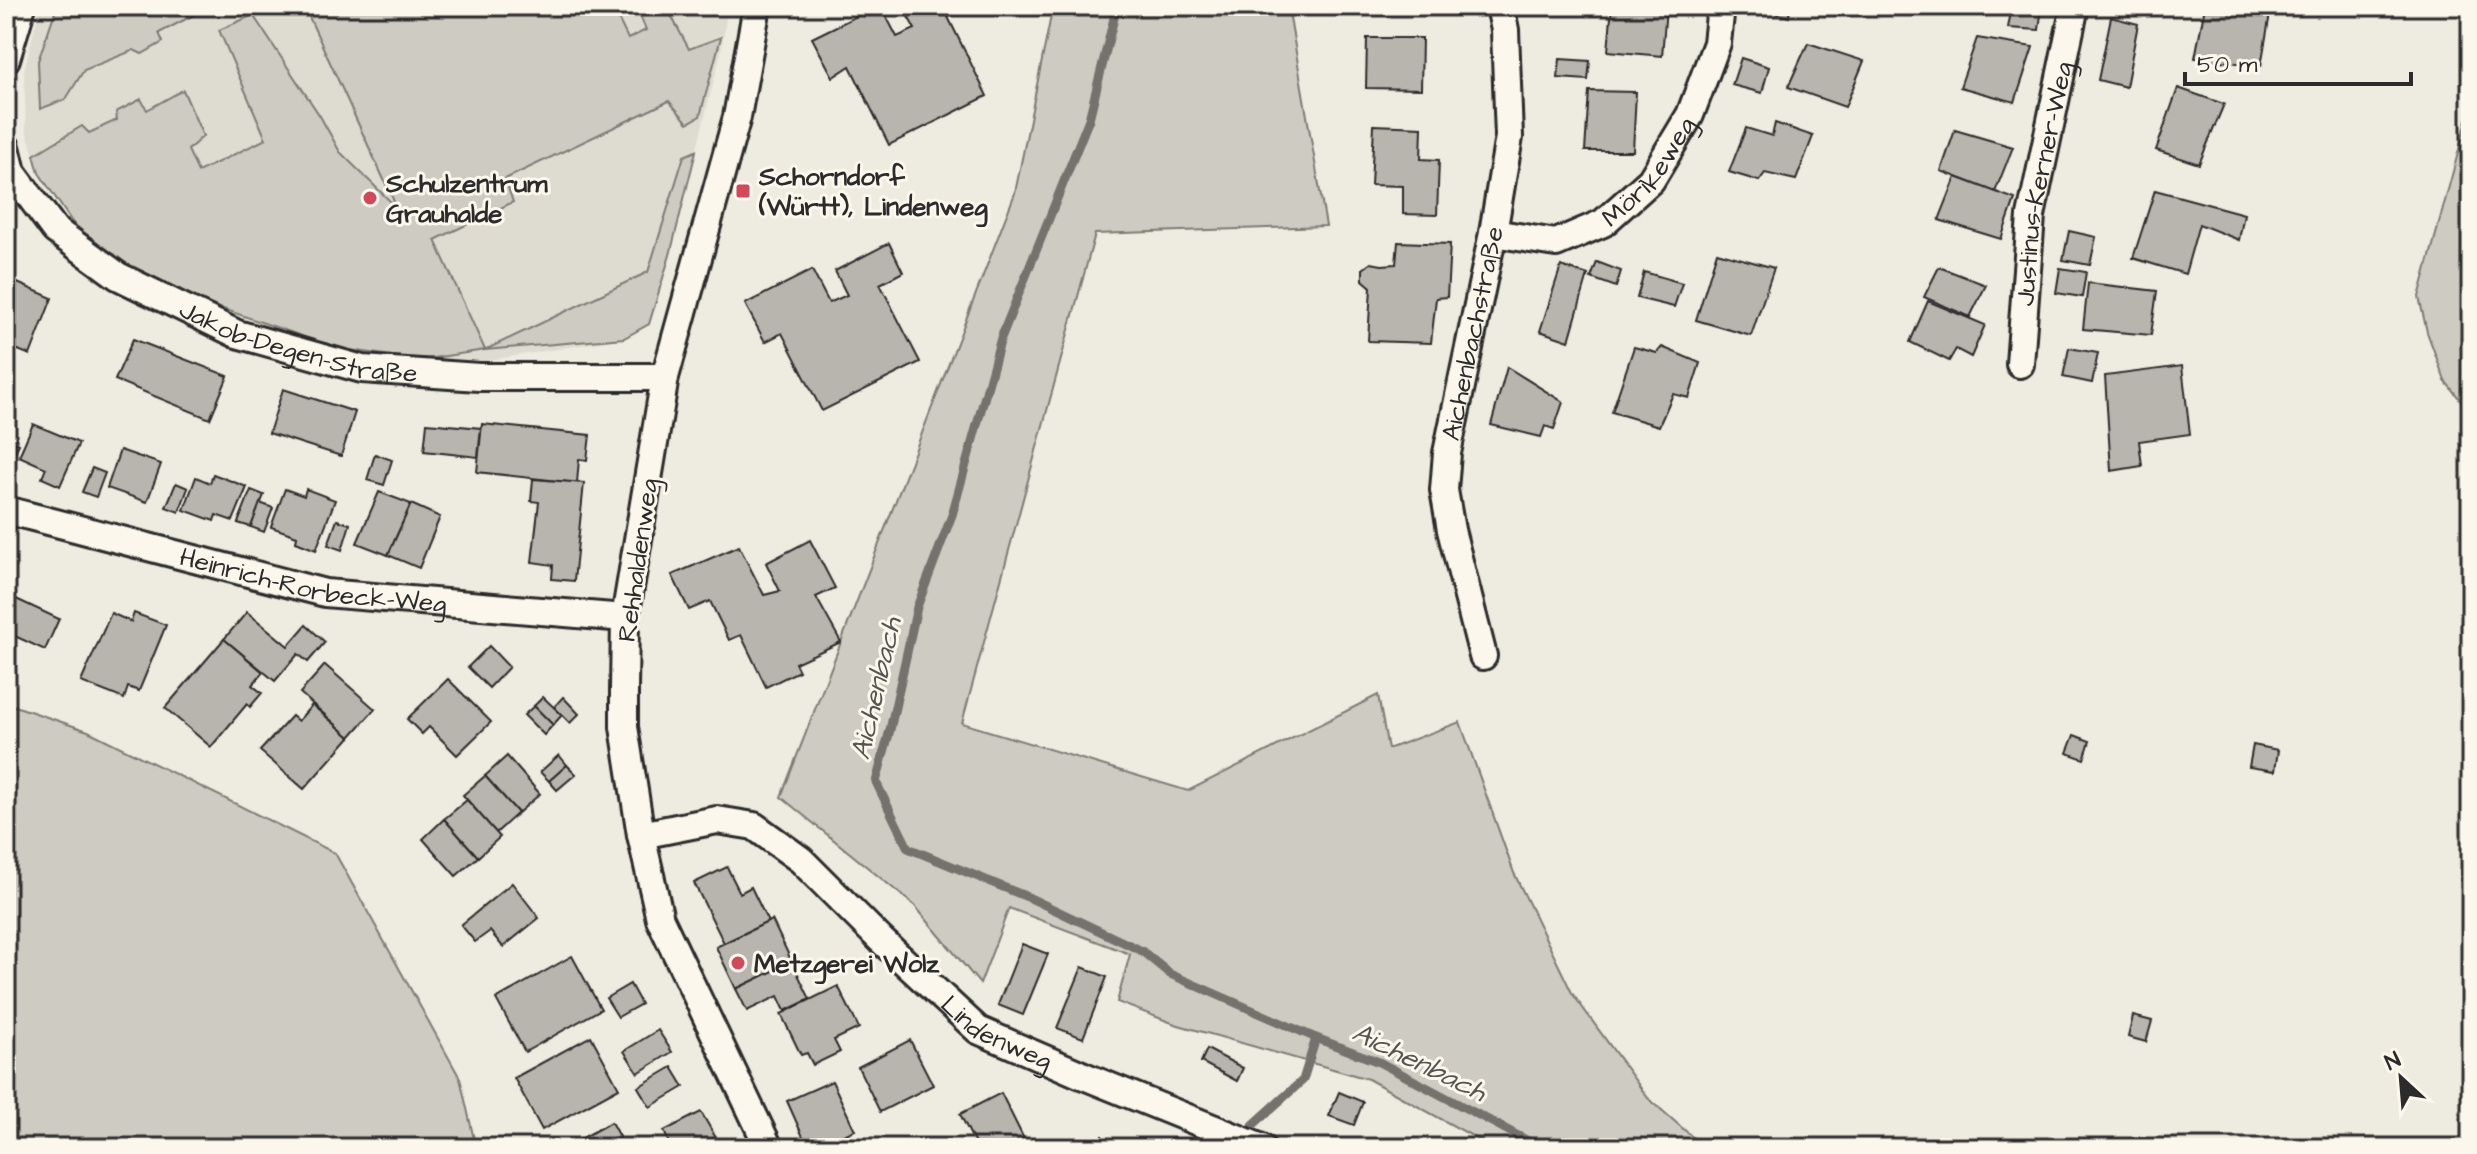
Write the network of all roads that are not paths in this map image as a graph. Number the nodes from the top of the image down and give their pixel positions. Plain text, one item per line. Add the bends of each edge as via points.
1 (22, 6) edge
2 (757, 6) edge
3 (1500, 6) edge
4 (1721, 6) edge
5 (2075, 6) edge
6 (6, 59) edge
7 (8, 165) edge
8 (1493, 233) junction
9 (2020, 364) dead end
10 (665, 377) junction
11 (6, 510) edge
12 (625, 618) junction
13 (1483, 656) dead end
14 (641, 835) junction
15 (769, 1148) edge
16 (1262, 1148) edge

1 - 6 street
2 - 10 street, Rehhaldenweg via 737,117
3 - 8 street, Aichenbachstraße via 1509,137
4 - 8 street, Mörikeweg via 1717,43 1690,115 1651,180 1603,223 1556,243
5 - 9 street, Justinus-Kerner-Weg via 2031,216
7 - 10 street, Jakob-Degen-Straße via 55,230 118,276 237,334 362,369 479,377
8 - 13 street, Aichenbachstraße via 1459,386 1444,490
10 - 12 street, Rehhaldenweg
11 - 12 street, Heinrich-Rorbeck-Weg via 325,593
12 - 14 street, Rehhaldenweg via 624,727
14 - 15 street, Rehhaldenweg via 660,919
14 - 16 street, Lindenweg via 717,820 754,826 801,860 978,1030

